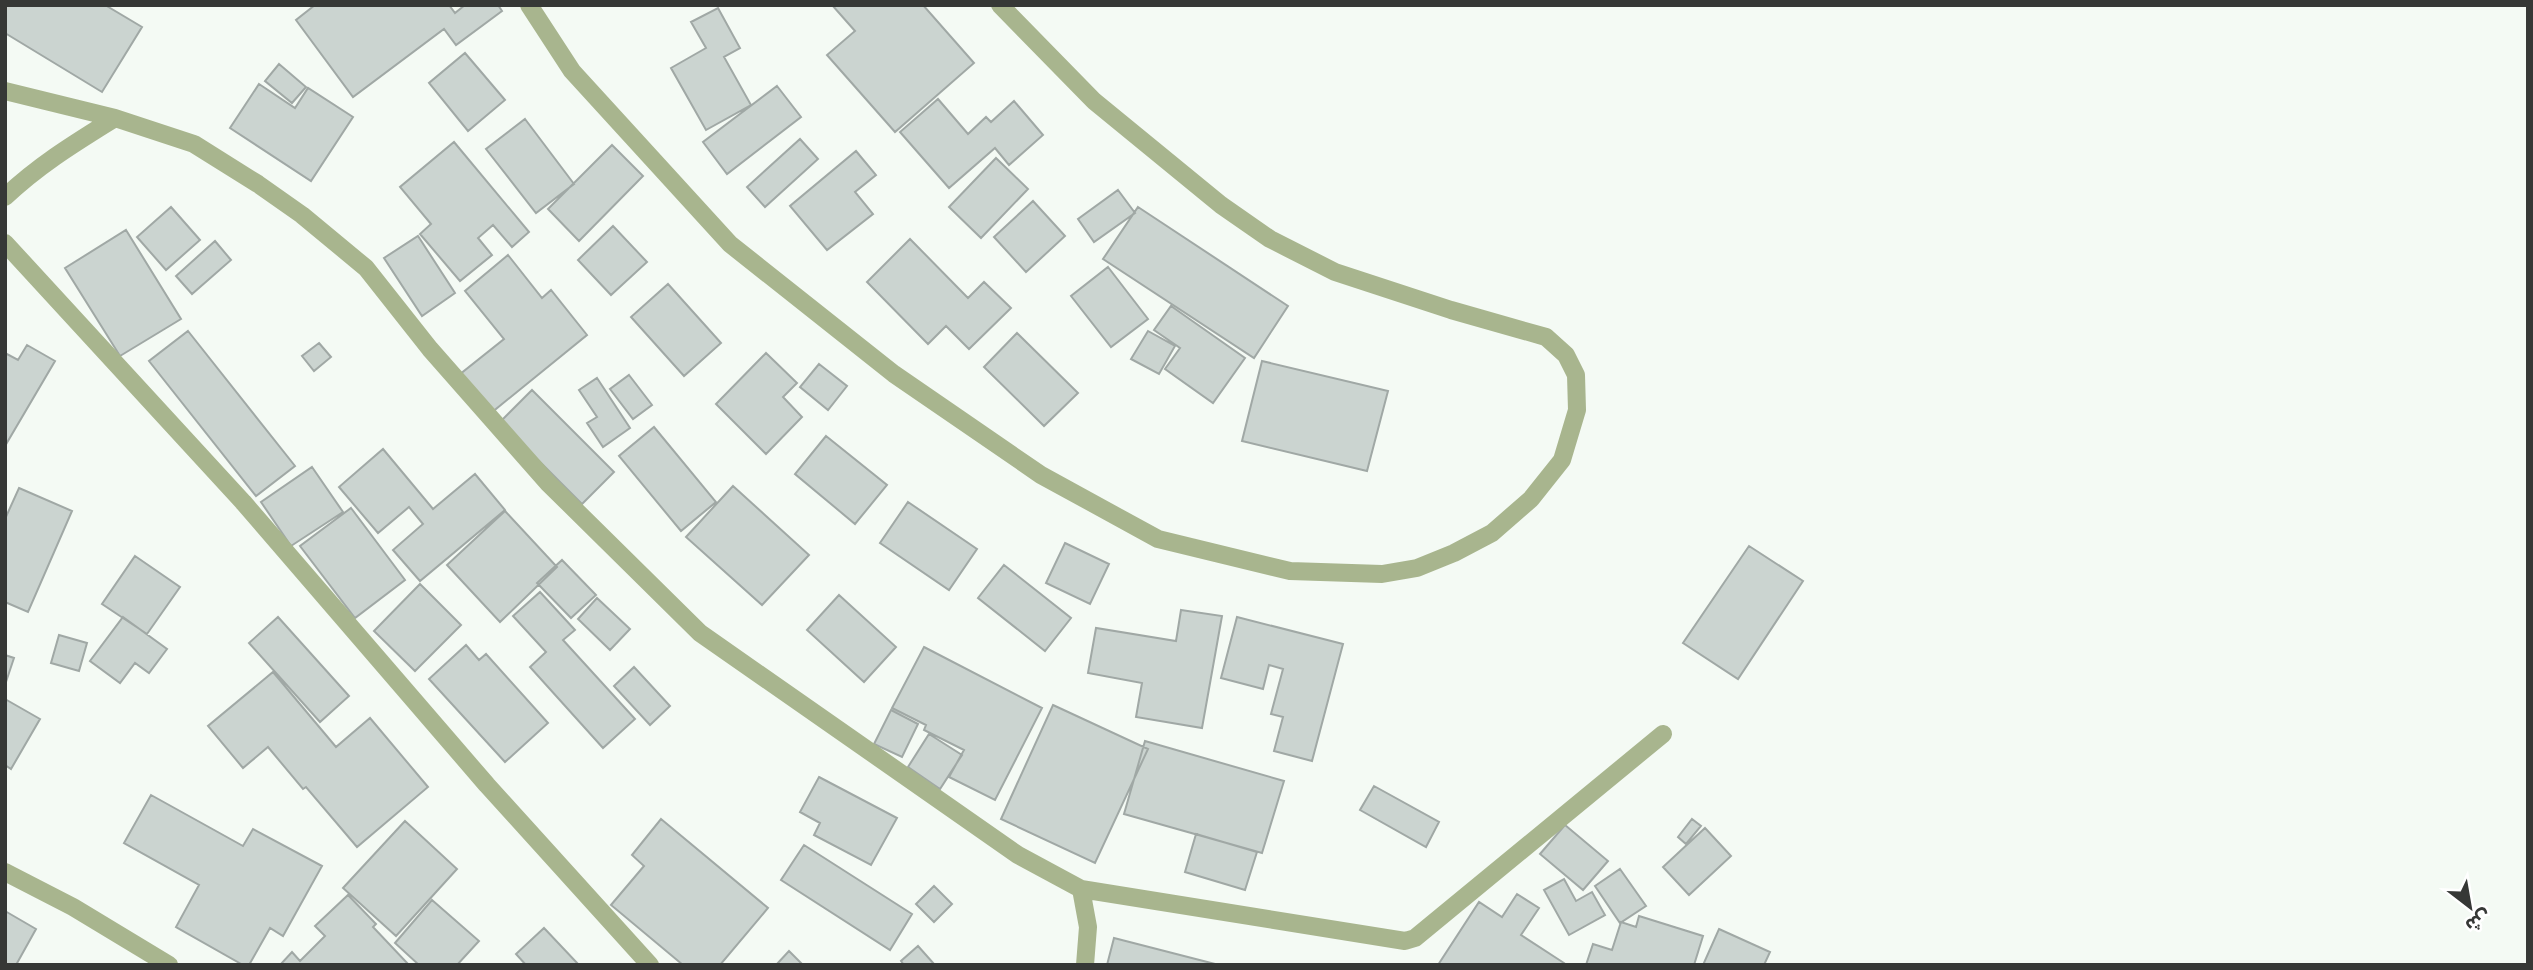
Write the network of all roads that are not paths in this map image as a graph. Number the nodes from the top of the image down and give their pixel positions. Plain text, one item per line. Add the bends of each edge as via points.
1 (529, 5) edge
2 (1000, 5) edge
3 (5, 92) edge
4 (115, 118) junction
5 (5, 197) edge
6 (5, 243) edge
7 (1663, 733) dead end
8 (5, 872) edge
9 (1081, 889) junction
10 (169, 965) edge
11 (650, 965) edge
12 (1085, 965) edge

1 - 2 street via 572,71 730,244 894,374 1041,475 1158,539 1290,571 1382,574 1417,568 1454,553 1492,533 1531,499 1562,460 1577,410 1576,375 1566,355 1546,337 1335,272 1270,239 1094,101
3 - 4 street
4 - 5 street via 62,150
4 - 9 street via 194,144 302,215 366,268 548,483 700,633 1018,855
6 - 11 street via 243,502 487,785
7 - 9 street via 1415,938 1405,941
8 - 10 street
9 - 12 street via 1088,927

